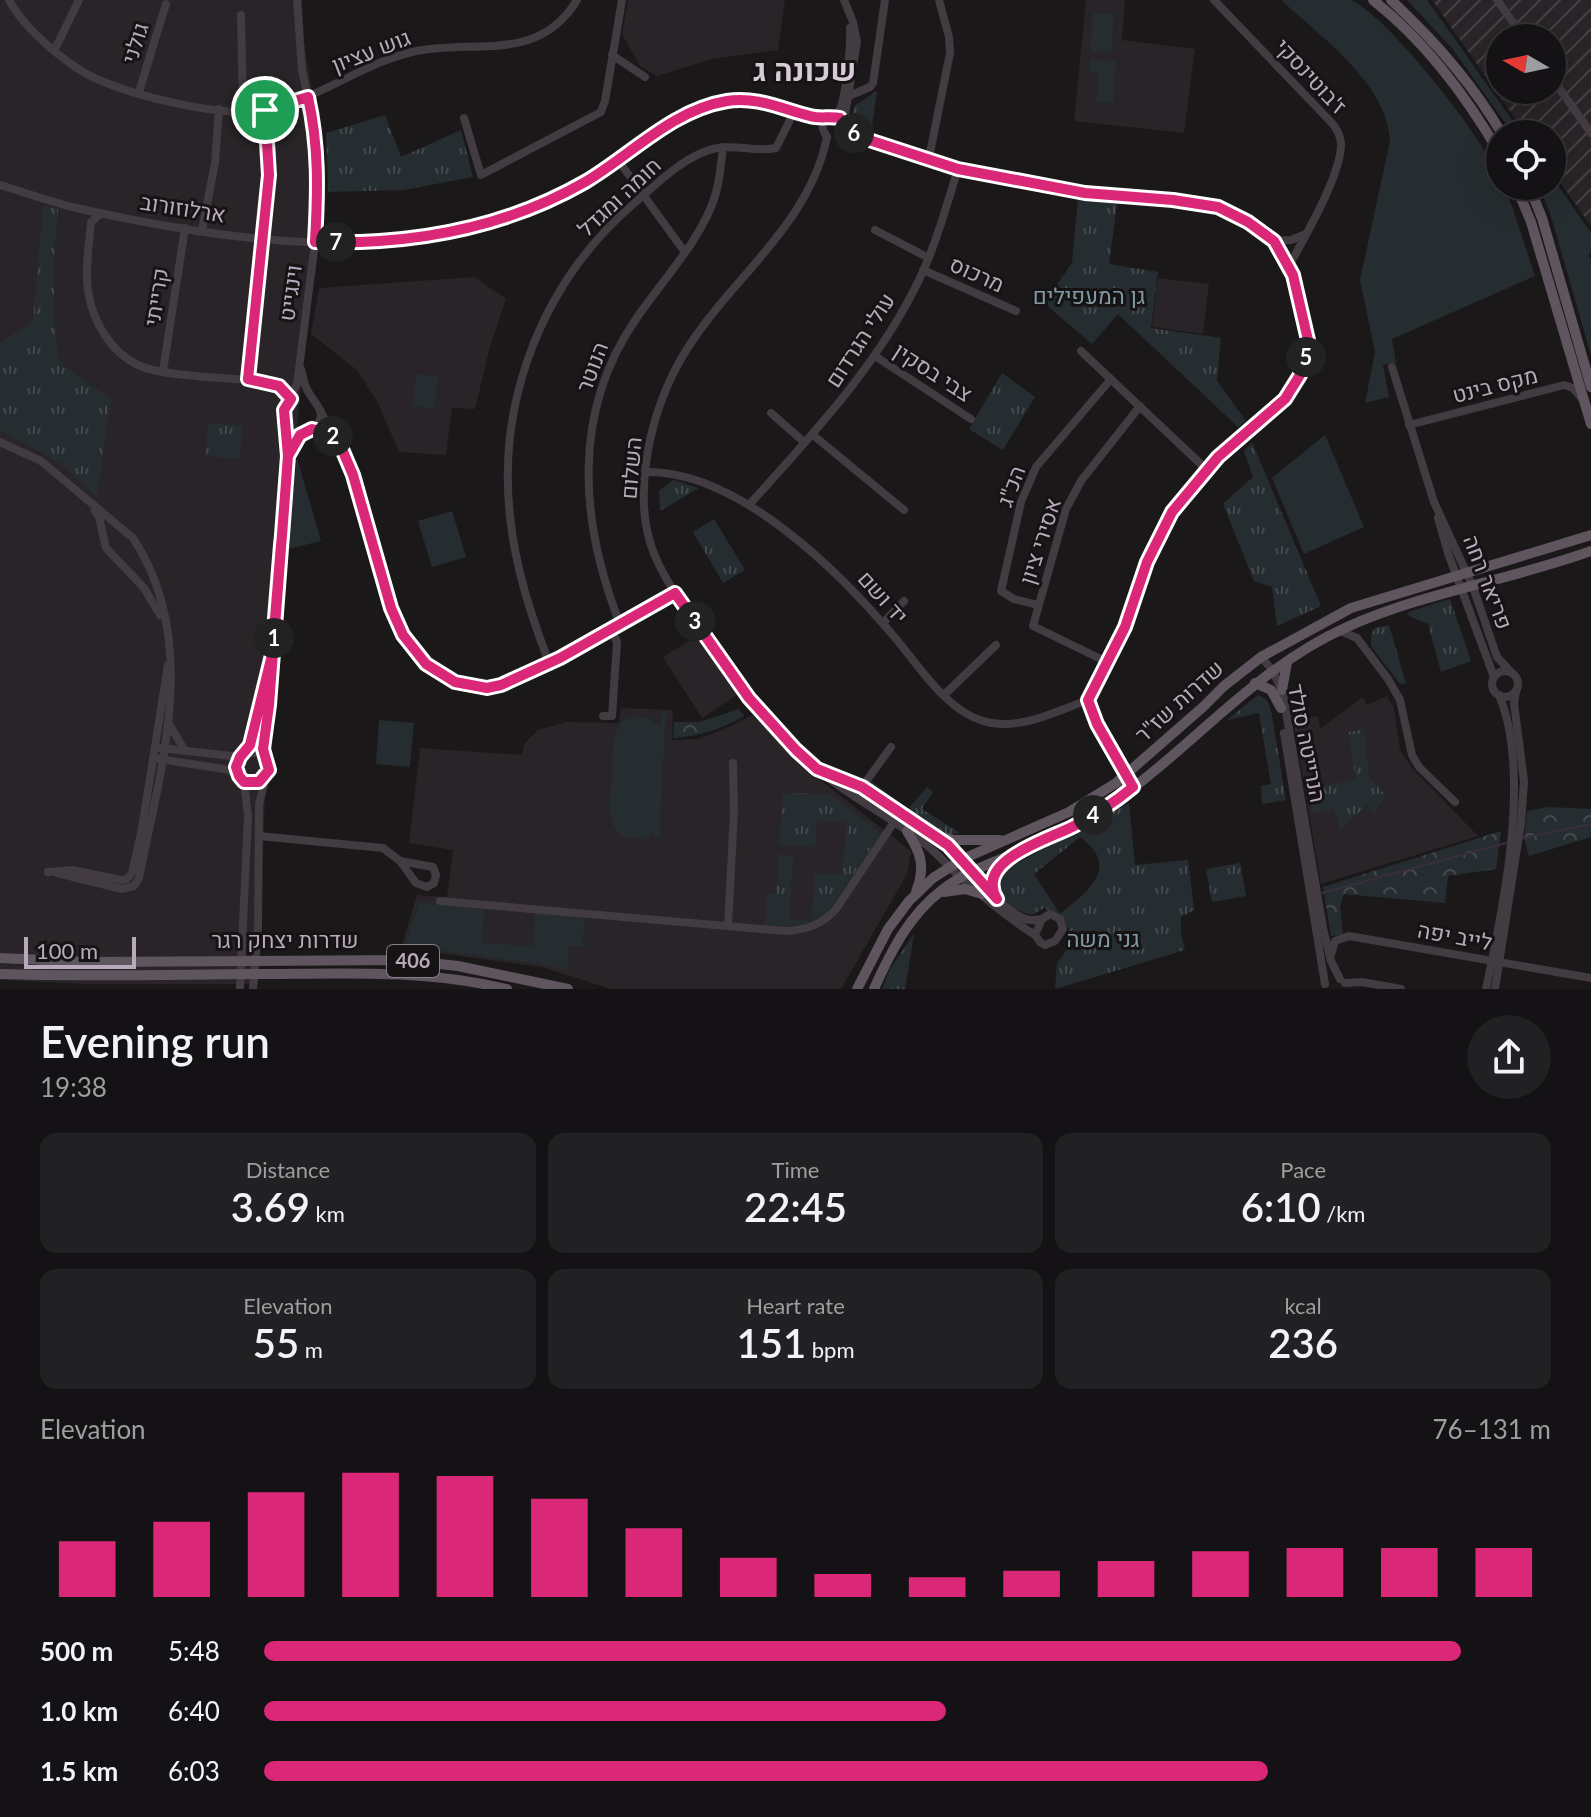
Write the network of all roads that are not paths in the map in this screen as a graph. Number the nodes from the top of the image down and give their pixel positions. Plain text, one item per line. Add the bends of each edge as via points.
1 (9, 0) edge
2 (79, 0) edge
3 (297, 0) edge
4 (577, 0) edge
5 (622, 0) edge
6 (885, 0) edge
7 (939, 0) edge
8 (1214, 0) edge
9 (1373, 0) edge
10 (1391, 0) edge
11 (1497, 0) edge
12 (166, 4) dead end
13 (846, 4) edge
14 (241, 15) dead end
15 (1514, 24) edge
16 (55, 49) junction
17 (612, 55) junction
18 (645, 77) dead end
19 (139, 92) junction
20 (849, 96) junction
21 (308, 97) junction
22 (1566, 98) edge
23 (219, 109) junction
24 (265, 110) junction
25 (243, 111) junction
26 (794, 112) junction
27 (808, 116) junction
28 (832, 117) junction
29 (464, 118) dead end
30 (1492, 120) edge
31 (846, 126) junction
32 (1486, 130) edge
33 (1591, 133) edge
34 (825, 134) junction
35 (860, 137) junction
36 (839, 139) junction
37 (723, 147) junction
38 (929, 158) junction
39 (618, 160) junction
40 (819, 163) junction
41 (958, 169) junction
42 (0, 185) edge
43 (645, 194) junction
44 (1522, 200) edge
45 (1535, 200) edge
46 (81, 209) junction
47 (102, 213) junction
48 (91, 222) junction
49 (185, 228) junction
50 (202, 230) junction
51 (875, 230) dead end
52 (1306, 234) junction
53 (264, 238) junction
54 (1274, 241) junction
55 (315, 242) junction
56 (684, 251) junction
57 (929, 258) junction
58 (1289, 266) junction
59 (923, 270) junction
60 (1016, 311) dead end
61 (1081, 351) dead end
62 (299, 352) junction
63 (875, 356) junction
64 (1392, 367) dead end
65 (163, 371) junction
66 (248, 379) junction
67 (1111, 379) junction
68 (1591, 387) edge
69 (312, 397) junction
70 (292, 399) junction
71 (1583, 401) junction
72 (1140, 406) junction
73 (320, 410) junction
74 (771, 413) dead end
75 (971, 419) dead end
76 (287, 423) junction
77 (1591, 424) edge
78 (1409, 425) junction
79 (309, 430) junction
80 (813, 435) junction
81 (0, 442) edge
82 (339, 442) junction
83 (804, 442) junction
84 (288, 456) junction
85 (1206, 469) junction
86 (646, 472) junction
87 (88, 500) junction
88 (749, 505) junction
89 (904, 510) dead end
90 (115, 523) junction
91 (101, 530) junction
92 (1591, 535) edge
93 (1591, 551) edge
94 (148, 564) junction
95 (128, 572) junction
96 (1461, 573) junction
97 (1467, 588) junction
98 (675, 593) junction
99 (904, 601) dead end
100 (1038, 605) junction
101 (1363, 620) junction
102 (165, 621) junction
103 (883, 623) junction
104 (620, 624) junction
105 (611, 629) junction
106 (1338, 631) junction
107 (1357, 638) junction
108 (996, 645) dead end
109 (272, 655) junction
110 (170, 657) junction
111 (1261, 657) junction
112 (1107, 662) junction
113 (1287, 662) junction
114 (549, 663) junction
115 (1511, 672) junction
116 (1270, 673) junction
117 (1494, 677) junction
118 (1255, 683) junction
119 (1282, 690) junction
120 (1516, 691) junction
121 (944, 695) junction
122 (1499, 695) junction
123 (1088, 700) junction
124 (1281, 708) junction
125 (603, 716) dead end
126 (168, 723) junction
127 (891, 747) dead end
128 (160, 748) junction
129 (185, 751) junction
130 (242, 755) junction
131 (264, 755) junction
132 (158, 759) junction
133 (733, 763) dead end
134 (817, 769) junction
135 (237, 773) junction
136 (1125, 775) junction
137 (264, 779) junction
138 (244, 782) junction
139 (862, 787) junction
140 (1133, 787) junction
141 (1455, 802) dead end
142 (894, 822) junction
143 (907, 831) junction
144 (259, 836) junction
145 (934, 836) junction
146 (1010, 839) junction
147 (1514, 846) junction
148 (1014, 854) junction
149 (963, 859) junction
150 (400, 861) dead end
151 (949, 866) junction
152 (973, 871) junction
153 (52, 873) dead end
154 (961, 877) junction
155 (982, 894) junction
156 (914, 896) junction
157 (997, 899) junction
158 (440, 901) dead end
159 (929, 902) junction
160 (1042, 919) junction
161 (728, 926) junction
162 (1035, 935) junction
163 (0, 958) edge
164 (242, 960) junction
165 (256, 960) junction
166 (1331, 961) junction
167 (1496, 961) junction
168 (241, 973) junction
169 (0, 974) edge
170 (254, 974) junction
171 (1591, 978) edge
172 (1345, 984) edge
173 (1324, 987) edge
174 (240, 989) edge
175 (253, 989) edge
176 (507, 989) edge
177 (568, 989) edge
178 (857, 989) edge
179 (874, 989) edge
180 (1401, 989) edge
181 (1486, 989) edge
182 (1495, 989) edge

1 - 16 street, גוש עציון via 18,16
2 - 16 street
3 - 21 street, וינגייט
4 - 21 street, גוש עציון via 561,22 535,38 407,54
5 - 17 street
6 - 20 street via 873,83
7 - 38 street via 950,53
8 - 52 street, ז'בוטינסקי via 1330,121 1341,139 1338,164
9 - 32 main road via 1406,29
10 - 30 main road via 1454,66
11 - 15 street
12 - 19 street, גולני
13 - 20 street via 857,42
13 - 28 street via 850,56 840,109
14 - 25 street
16 - 19 street, גוש עציון via 99,80
17 - 18 street
17 - 29 street via 601,112 481,175
19 - 23 street, גוש עציון
20 - 31 street
21 - 24 street, גוש עציון
21 - 55 street, וינגייט via 318,160
22 - 33 street
23 - 25 street, גוש עציון
23 - 50 street
24 - 25 street, גוש עציון
24 - 53 street via 269,175
26 - 27 street, ארלוזורוב
26 - 37 street, חומה ומגדל via 776,148
26 - 39 street, ארלוזורוב via 754,100 722,102 671,123
27 - 28 street, ארלוזורוב
27 - 34 street, ארלוזורוב
28 - 31 street
28 - 34 street via 824,123
31 - 35 street
31 - 36 street
34 - 36 street
34 - 40 street, השלום
35 - 36 street
35 - 38 street
36 - 40 street, השלום
37 - 43 street, חומה ומגדל via 683,163
37 - 56 street, הנוטר via 716,195
38 - 41 street
39 - 43 street
39 - 55 street, ארלוזורוב via 550,200 484,225 388,241
40 - 86 street, השלום via 788,222 677,366 654,423
41 - 54 street via 1085,193 1218,207
41 - 57 street, עולי הגרדום
42 - 46 street, ארלוזורוב
43 - 56 street
43 - 114 street, חומה ומגדל via 605,231 559,292 534,340 514,407 510,517 522,583
44 - 71 main road
45 - 68 main road
46 - 47 street, ארלוזורוב
46 - 48 street
47 - 48 street
47 - 49 street, ארלוזורוב
48 - 65 street via 88,288 97,321 130,360
49 - 50 street, ארלוזורוב
49 - 65 street, קרייתי
50 - 53 street, ארלוזורוב
51 - 57 street, מרכוס
52 - 54 street
52 - 58 street, ז'בוטינסקי
53 - 55 street, ארלוזורוב
53 - 66 street
54 - 58 street
55 - 62 street, וינגייט
56 - 104 street, הנוטר via 621,341 594,418 588,473 591,520 602,576
57 - 59 street, עולי הגרדום
58 - 85 street via 1307,329 1305,364 1285,399
59 - 60 street, מרכוס
59 - 63 street, עולי הגרדום
61 - 67 street
62 - 69 street, וינגייט
62 - 70 street, וינגייט
63 - 75 street, צבי בסקין
63 - 80 street, עולי הגרדום
64 - 78 street, פריאר רחה
65 - 66 street
66 - 70 street via 279,386
67 - 72 street
67 - 100 street, הכ"ג via 1036,467 1021,502 1001,591
69 - 70 street
69 - 73 street
70 - 76 street via 284,410
71 - 77 main road
71 - 78 street, מקס בינט via 1564,385
72 - 85 street
72 - 100 street, אסירי ציון via 1073,496
73 - 79 street via 319,421
73 - 82 street
74 - 83 street
76 - 79 street via 295,430
76 - 84 street
78 - 96 street, פריאר רחה
79 - 82 street via 332,434
79 - 84 street
80 - 83 street, עולי הגרדום
80 - 89 street
81 - 87 street via 41,461
82 - 114 street via 395,616 426,664 455,682 487,688
83 - 88 street, עולי הגרדום
84 - 109 street
85 - 112 street via 1157,539
86 - 88 street, יד ושם via 680,475
86 - 98 street, השלום via 648,534
87 - 90 street
87 - 91 street
88 - 103 street, יד ושם via 842,578
90 - 91 street
90 - 94 street via 133,538
91 - 95 street via 106,548
92 - 96 main road, שדרות שז"ר
93 - 97 main road, שדרות שז"ר
94 - 95 street via 141,575
94 - 102 street
95 - 102 street
96 - 97 street, פריאר רחה
96 - 111 main road, שדרות שז"ר via 1351,608
97 - 101 main road, שדרות שז"ר
97 - 115 street, פריאר רחה via 1497,657
97 - 117 street, פריאר רחה
98 - 104 street
98 - 134 street, השלום via 749,698
99 - 103 street
100 - 112 street, אסירי ציון via 1033,626 1037,630
101 - 106 main road, שדרות שז"ר
101 - 107 street
102 - 110 street
103 - 121 street, יד ושם
104 - 105 street
105 - 114 street
105 - 125 street via 617,642 612,716
106 - 107 street
106 - 113 main road, שדרות שז"ר
107 - 141 street via 1400,700 1419,767
108 - 121 street
109 - 130 street via 254,732
109 - 131 street
110 - 126 street
110 - 128 street
111 - 116 street, הנרייטה סולד
111 - 136 main road, שדרות שז"ר
112 - 123 street
113 - 116 main road, שדרות שז"ר
113 - 119 main road
115 - 117 street
115 - 120 street via 1518,680
116 - 118 main road, שדרות שז"ר
116 - 119 street, הנרייטה סולד
116 - 124 street, הנרייטה סולד
117 - 122 street via 1492,685
118 - 124 main road via 1271,690
118 - 140 main road, שדרות שז"ר
119 - 166 street, הנרייטה סולד
120 - 122 street
120 - 147 street via 1524,781
121 - 123 street, יד ושם via 962,712 1003,724
122 - 147 street via 1513,758
123 - 136 street
124 - 173 street, הנרייטה סולד
126 - 128 street
126 - 129 street
127 - 139 street
128 - 129 street
128 - 132 street
129 - 130 street
130 - 131 street
130 - 135 street
131 - 137 street via 269,765
132 - 135 street
132 - 153 street via 127,879 72,870
133 - 161 street
134 - 139 street, השלום
134 - 142 street, השלום
135 - 138 street
136 - 140 street
136 - 146 main road, שדרות שז"ר via 1069,812
137 - 138 street
137 - 144 street
138 - 164 street via 248,816
139 - 145 street, השלום
140 - 148 main road, שדרות שז"ר via 1076,825
142 - 143 street, השלום
142 - 161 street via 825,920 799,930
143 - 151 street, השלום
143 - 156 main road via 923,863
144 - 150 street via 383,848
144 - 165 street
145 - 146 main road
145 - 149 street, השלום
146 - 149 main road, שדרות שז"ר
147 - 167 street
148 - 152 main road, שדרות שז"ר
148 - 157 main road via 996,872 992,886
149 - 151 main road, שדרות שז"ר
149 - 152 street, השלום
151 - 154 street, השלום
151 - 156 main road, שדרות שז"ר
152 - 154 main road, שדרות שז"ר
152 - 157 street, השלום
154 - 155 street, השלום
154 - 159 main road, שדרות שז"ר
155 - 159 main road via 947,890
155 - 162 street, השלום
156 - 178 main road, שדרות שז"ר via 888,929
157 - 160 street, השלום via 1027,920
158 - 161 street
159 - 179 main road, שדרות שז"ר via 900,938
160 - 162 street
160 - 162 street via 1050,914 1060,919 1063,929 1045,945
163 - 164 main road, שדרות יצחק רגר / 406
164 - 165 main road, שדרות יצחק רגר / 406
164 - 168 street
165 - 170 street
165 - 177 main road, שדרות יצחק רגר / 406 via 424,961
166 - 167 street, לייב יפה via 1335,941 1349,936
166 - 172 street, הנרייטה סולד
167 - 171 street, לייב יפה
167 - 181 street
167 - 182 street
168 - 169 main road, שדרות יצחק רגר / 406
168 - 170 main road, שדרות יצחק רגר / 406
168 - 174 street
170 - 175 street
170 - 176 main road, שדרות יצחק רגר / 406 via 399,973
172 - 173 street via 1332,979
172 - 180 street

